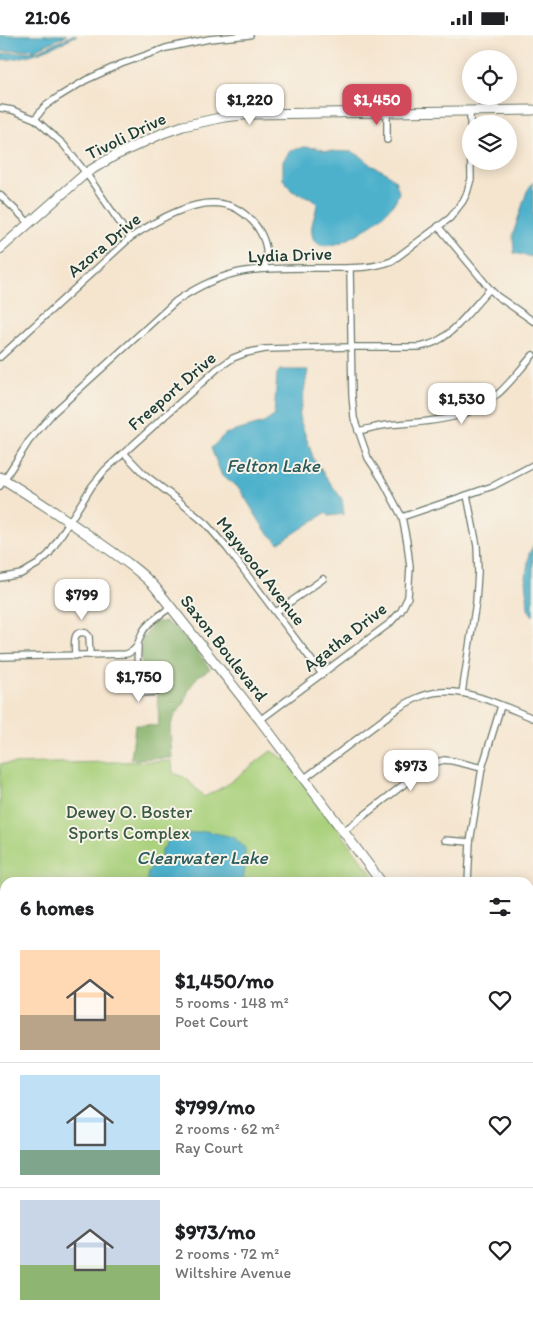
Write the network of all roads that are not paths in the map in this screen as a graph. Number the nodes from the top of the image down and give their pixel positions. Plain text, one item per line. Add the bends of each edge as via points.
1 (250, 35) edge
2 (0, 108) edge
3 (533, 110) edge
4 (470, 111) junction
5 (387, 112) junction
6 (34, 119) junction
7 (387, 140) dead end
8 (86, 173) junction
9 (0, 195) edge
10 (29, 223) junction
11 (438, 226) junction
12 (130, 237) junction
13 (0, 249) edge
14 (350, 268) junction
15 (265, 269) junction
16 (490, 289) junction
17 (533, 321) edge
18 (351, 347) junction
19 (533, 355) edge
20 (0, 357) edge
21 (358, 431) junction
22 (124, 453) junction
23 (533, 465) edge
24 (1, 481) edge
25 (467, 495) junction
26 (402, 517) junction
27 (70, 522) junction
28 (0, 578) edge
29 (323, 579) dead end
30 (171, 607) junction
31 (276, 612) junction
32 (138, 646) junction
33 (90, 655) junction
34 (75, 656) junction
35 (0, 657) edge
36 (322, 674) junction
37 (138, 687) dead end
38 (462, 693) junction
39 (501, 706) junction
40 (533, 718) edge
41 (260, 720) junction
42 (482, 768) junction
43 (305, 779) junction
44 (344, 831) junction
45 (445, 840) dead end
46 (470, 842) junction
47 (378, 877) edge
48 (468, 877) edge

1 - 6 street via 166,48 121,64 58,97
2 - 6 street
3 - 4 main road, Tivoli Drive
4 - 5 main road, Tivoli Drive
4 - 11 street, Lydia Drive via 471,179 464,201 450,218
5 - 7 street
5 - 8 main road, Tivoli Drive via 224,117 163,133
6 - 8 street via 63,144
8 - 10 main road, Tivoli Drive
8 - 12 street
9 - 10 street
10 - 13 main road, Tivoli Drive
11 - 14 street, Lydia Drive via 392,261 372,267
11 - 16 street
12 - 15 street, Azora Drive via 186,208 206,203 225,204 244,214 263,237
12 - 20 street, Azora Drive
14 - 15 street, Lydia Drive
14 - 18 street, Agatha Drive
15 - 24 street, Lydia Drive via 225,276 176,301 53,413
16 - 17 street
16 - 18 street, Freeport Drive via 452,330 431,344 420,347
18 - 21 street, Agatha Drive via 352,395
18 - 22 street, Freeport Drive via 265,349 233,358
19 - 21 street via 500,393 473,411 434,421
21 - 26 street, Agatha Drive via 368,458
22 - 27 street, Freeport Drive via 92,486
22 - 31 street, Maywood Avenue via 144,474 206,523
23 - 25 street
24 - 27 main road, Saxon Boulevard
25 - 26 street
25 - 38 street via 477,546 478,572
26 - 36 street, Agatha Drive via 410,567 408,597 401,611 390,623
27 - 28 street, Freeport Drive via 49,554 38,564 21,575
27 - 30 main road, Saxon Boulevard via 143,574
29 - 31 street
30 - 32 street via 145,628
30 - 41 main road, Saxon Boulevard
31 - 36 street, Maywood Avenue
32 - 33 street via 126,654
32 - 37 street
33 - 34 street
33 - 34 street via 89,636 81,631 76,636
34 - 35 street
36 - 41 street, Agatha Drive
38 - 39 street
38 - 43 street via 440,692 411,700
39 - 40 street
39 - 42 street
41 - 43 main road, Saxon Boulevard
42 - 44 street via 444,760 430,764
42 - 46 street
43 - 44 main road, Saxon Boulevard
44 - 47 main road, Saxon Boulevard
45 - 46 street
46 - 48 street

